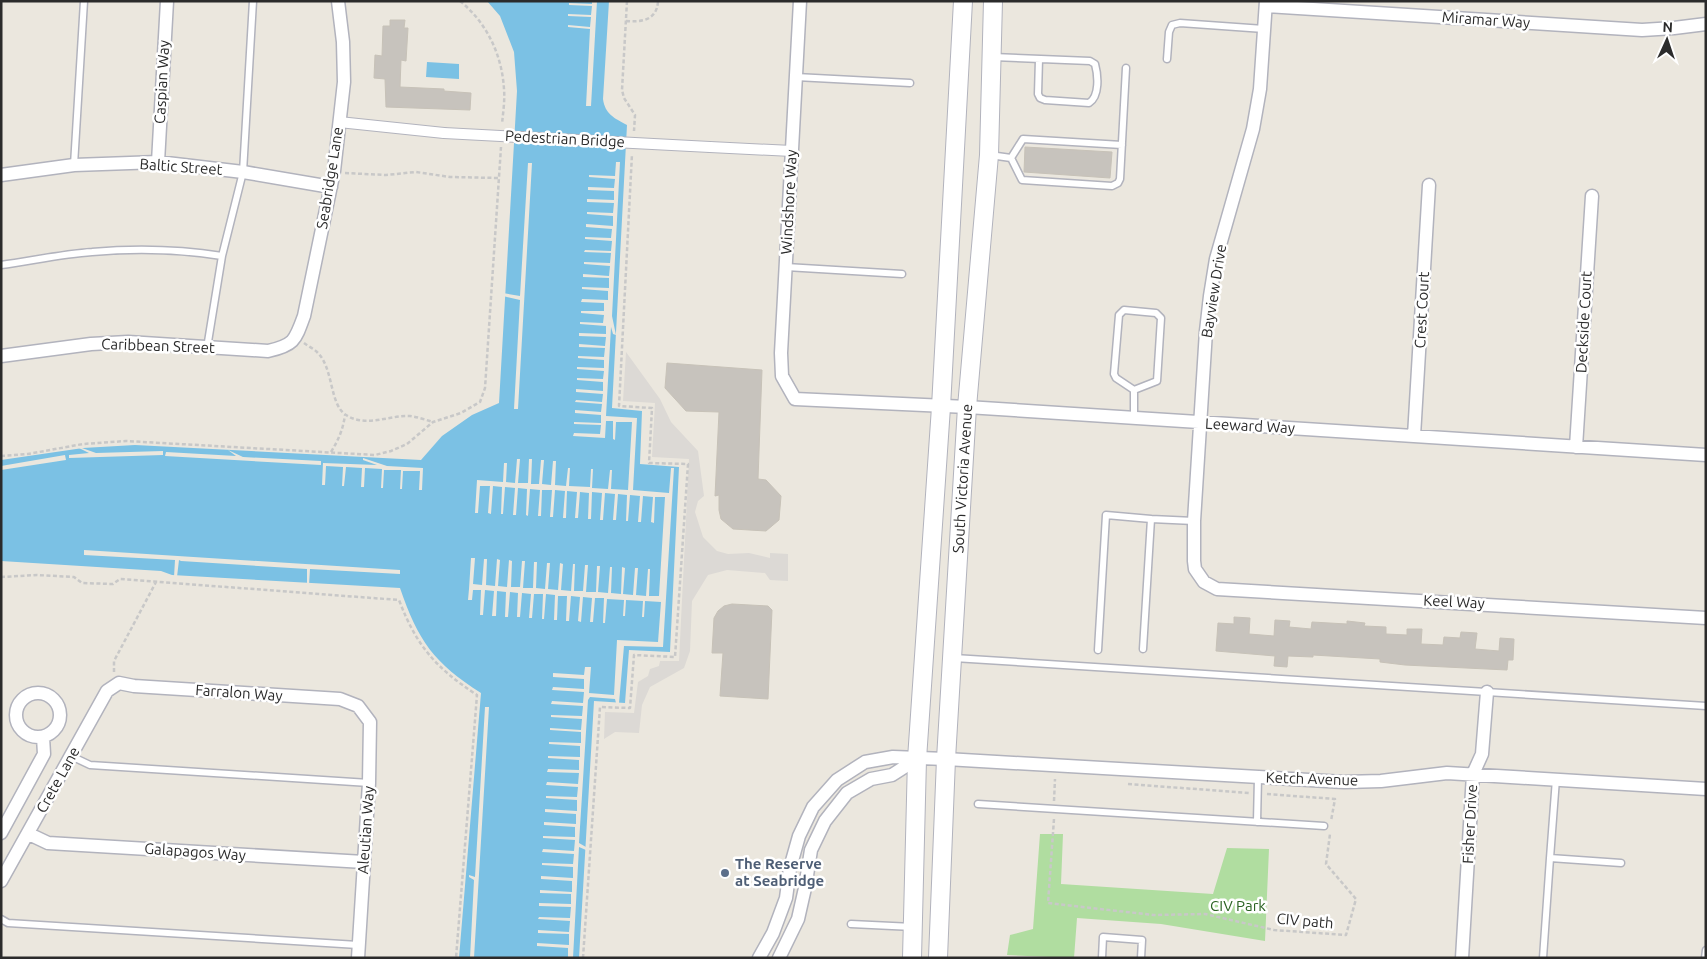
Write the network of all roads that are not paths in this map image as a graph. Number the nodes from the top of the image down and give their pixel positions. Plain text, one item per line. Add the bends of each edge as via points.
1 (84, 1) edge
2 (167, 1) edge
3 (254, 1) edge
4 (338, 1) edge
5 (800, 1) edge
6 (963, 1) edge
7 (993, 1) edge
8 (1266, 4) edge
9 (1706, 24) edge
10 (1264, 29) junction
11 (992, 58) junction
12 (1039, 59) junction
13 (1166, 59) dead end
14 (1126, 68) dead end
15 (796, 77) junction
16 (910, 83) dead end
17 (338, 122) junction
18 (1122, 145) junction
19 (792, 151) junction
20 (988, 155) junction
21 (1011, 158) junction
22 (158, 162) junction
23 (74, 166) junction
24 (243, 172) junction
25 (1, 175) edge
26 (1429, 184) dead end
27 (331, 187) junction
28 (1592, 196) dead end
29 (222, 256) junction
30 (1, 265) edge
31 (786, 267) junction
32 (902, 274) dead end
33 (286, 347) joint
34 (207, 348) junction
35 (1, 356) edge
36 (1134, 390) junction
37 (795, 399) joint
38 (941, 406) junction
39 (967, 408) junction
40 (1134, 419) junction
41 (1199, 423) junction
42 (1414, 436) junction
43 (1576, 447) junction
44 (1706, 454) edge
45 (1151, 519) junction
46 (1194, 521) junction
47 (1204, 582) joint
48 (1706, 618) edge
49 (1098, 650) dead end
50 (1143, 650) dead end
51 (952, 658) junction
52 (119, 683) joint
53 (1487, 692) junction
54 (358, 706) joint
55 (1706, 706) edge
56 (43, 736) dead end
57 (71, 756) junction
58 (917, 759) junction
59 (946, 759) junction
60 (1473, 774) junction
61 (1258, 777) junction
62 (1556, 779) junction
63 (369, 783) junction
64 (1706, 789) edge
65 (978, 804) dead end
66 (1257, 822) junction
67 (1324, 826) dead end
68 (1, 833) edge
69 (29, 834) junction
70 (1550, 858) junction
71 (364, 862) junction
72 (1621, 862) dead end
73 (1, 881) edge
74 (1, 919) edge
75 (851, 924) dead end
76 (914, 927) junction
77 (358, 945) junction
78 (1706, 950) edge
79 (358, 958) edge
80 (759, 958) edge
81 (779, 958) edge
82 (912, 958) edge
83 (938, 958) edge
84 (1102, 958) edge
85 (1140, 958) edge
86 (1462, 958) edge
87 (1543, 958) edge
88 (1705, 958) edge

1 - 23 lane
2 - 22 street, Caspian Way
3 - 24 lane
4 - 17 street, Seabridge Lane via 344,82
5 - 15 street, Windshore Way
6 - 38 main road, South Victoria Avenue
7 - 11 main road, South Victoria Avenue
8 - 9 street, Miramar Way via 1642,30
8 - 10 street, Bayview Drive
10 - 13 lane via 1172,25
10 - 41 street, Bayview Drive via 1260,89 1253,129 1216,259
11 - 12 lane
11 - 20 main road, South Victoria Avenue
12 - 12 lane via 1090,60 1097,72 1093,101 1040,98
14 - 18 lane
15 - 16 lane
15 - 19 street, Windshore Way
17 - 19 street, Pedestrian Bridge, bridge via 444,133
17 - 27 street, Seabridge Lane
18 - 21 lane via 1023,139
18 - 21 lane via 1120,179 1112,186 1022,180
19 - 31 street, Windshore Way
20 - 21 lane
20 - 39 main road, South Victoria Avenue
22 - 23 street, Baltic Street
22 - 24 street, Baltic Street
23 - 25 street, Baltic Street
24 - 27 street, Baltic Street
24 - 29 lane
26 - 42 street, Crest Court
27 - 33 street, Seabridge Lane via 304,316 296,338
28 - 43 street, Deckside Court
29 - 30 lane via 188,251 91,252
29 - 34 lane
31 - 32 lane
31 - 37 street, Windshore Way via 782,376
33 - 34 street, Caribbean Street via 268,351
34 - 35 street, Caribbean Street via 128,342
36 - 36 lane via 1157,381 1160,318 1156,312 1124,310 1119,315 1114,374
36 - 40 lane
37 - 38 street, Leeward Way
38 - 39 street, Leeward Way
38 - 58 main road, South Victoria Avenue
39 - 40 street, Leeward Way
39 - 51 main road, South Victoria Avenue
40 - 41 street, Leeward Way
41 - 42 street, Leeward Way
41 - 46 street, Bayview Drive
42 - 43 street, Leeward Way
43 - 44 street, Leeward Way
45 - 46 lane
45 - 49 lane via 1106,515
45 - 50 lane
46 - 47 street, Bayview Drive via 1195,569
47 - 48 street, Keel Way via 1217,589
51 - 53 lane
51 - 59 main road, South Victoria Avenue
52 - 54 street, Farralon Way via 340,699
52 - 57 street, Crete Lane via 107,691
53 - 55 lane
53 - 60 street, Fisher Drive via 1482,754
54 - 63 street, Aleutian Way via 370,722
56 - 68 street via 44,754
57 - 63 lane via 90,766
57 - 69 street, Crete Lane
58 - 59 street, Ketch Avenue
58 - 76 main road, South Victoria Avenue
58 - 80 street, Ketch Avenue via 893,757 865,762 837,780 813,807 799,836 786,898 773,933
58 - 81 street via 892,775 871,779 847,793 825,821 811,850 798,919
59 - 61 street, Ketch Avenue
59 - 83 main road, South Victoria Avenue
60 - 61 street, Ketch Avenue via 1447,773 1344,782
60 - 62 street, Ketch Avenue
60 - 86 street, Fisher Drive
61 - 66 lane
62 - 64 street, Ketch Avenue
62 - 70 lane
63 - 71 street, Aleutian Way
65 - 66 lane
66 - 67 lane
69 - 71 street, Galapagos Way via 48,843
69 - 73 street, Crete Lane
70 - 72 lane
70 - 87 lane
71 - 77 street, Aleutian Way
74 - 77 lane via 8,923
75 - 76 lane
76 - 82 main road, South Victoria Avenue
77 - 79 street, Aleutian Way
78 - 88 lane
84 - 85 lane via 1104,937 1142,940

